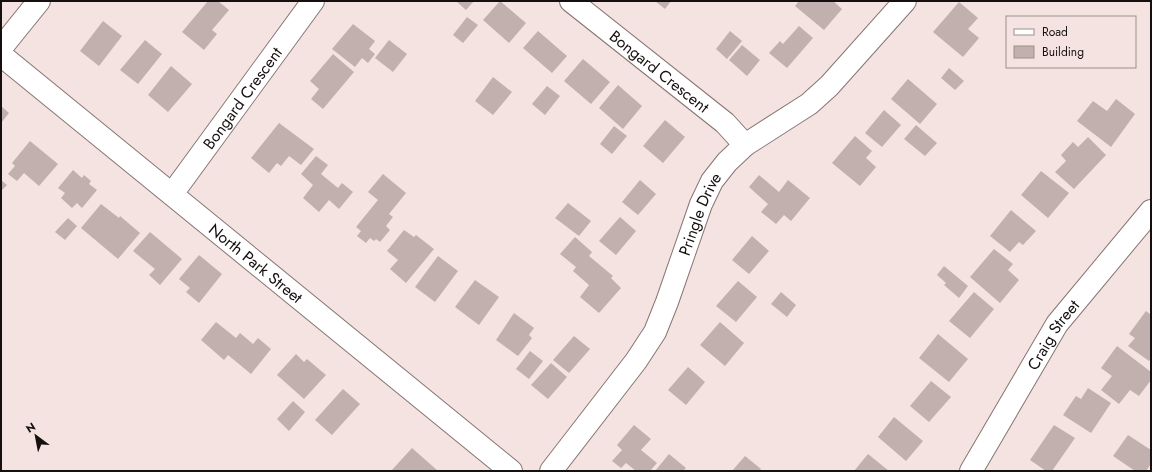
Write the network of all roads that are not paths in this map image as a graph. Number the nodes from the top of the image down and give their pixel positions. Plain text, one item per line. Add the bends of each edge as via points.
1 (38, 1) edge
2 (313, 1) edge
3 (571, 1) edge
4 (905, 1) edge
5 (1, 48) edge
6 (1, 55) edge
7 (745, 145) junction
8 (172, 194) junction
9 (1151, 211) edge
10 (511, 471) edge
11 (551, 471) edge
12 (971, 471) edge

1 - 5 street
2 - 8 street, Bongard Crescent
3 - 7 street, Bongard Crescent via 725,123
4 - 7 street, Pringle Drive via 814,100 789,119
6 - 8 street, North Park Street
7 - 11 street, Pringle Drive via 712,181 701,204 655,332 636,361
8 - 10 street, North Park Street
9 - 12 street, Craig Street via 1057,324

